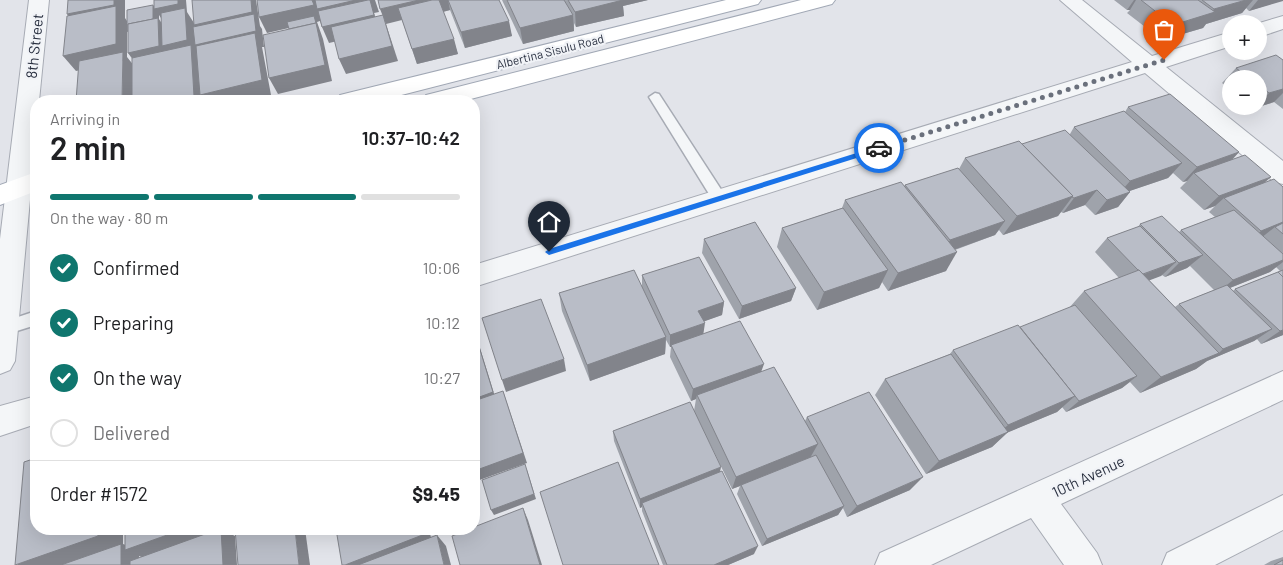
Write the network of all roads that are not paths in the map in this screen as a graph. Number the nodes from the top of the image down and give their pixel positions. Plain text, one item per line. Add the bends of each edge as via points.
1 (39, 0) edge
2 (751, 0) edge
3 (824, 0) edge
4 (1070, 0) edge
5 (1283, 22) edge
6 (1267, 27) edge
7 (1222, 41) edge
8 (1148, 65) junction
9 (372, 95) edge
10 (457, 95) edge
11 (655, 97) dead end
12 (1283, 175) edge
13 (18, 197) edge
14 (720, 198) junction
15 (480, 274) edge
16 (30, 320) edge
17 (4, 328) junction
18 (0, 361) edge
19 (1283, 385) edge
20 (30, 412) edge
21 (0, 421) edge
22 (1037, 499) junction
23 (1283, 512) edge
24 (892, 565) edge
25 (1084, 565) edge
26 (1179, 565) edge

1 - 13 street, 8th Street
2 - 9 main road, Albertina Sisulu Road
3 - 10 main road, Albertina Sisulu Road
4 - 8 street
5 - 6 street
7 - 8 street
8 - 12 street
8 - 14 street
11 - 14 lane
13 - 17 street, 8th Street
14 - 15 street
16 - 17 lane
17 - 18 street, 8th Street
19 - 22 street, 10th Avenue
20 - 21 street
22 - 24 street, 10th Avenue
22 - 25 street
23 - 26 street

